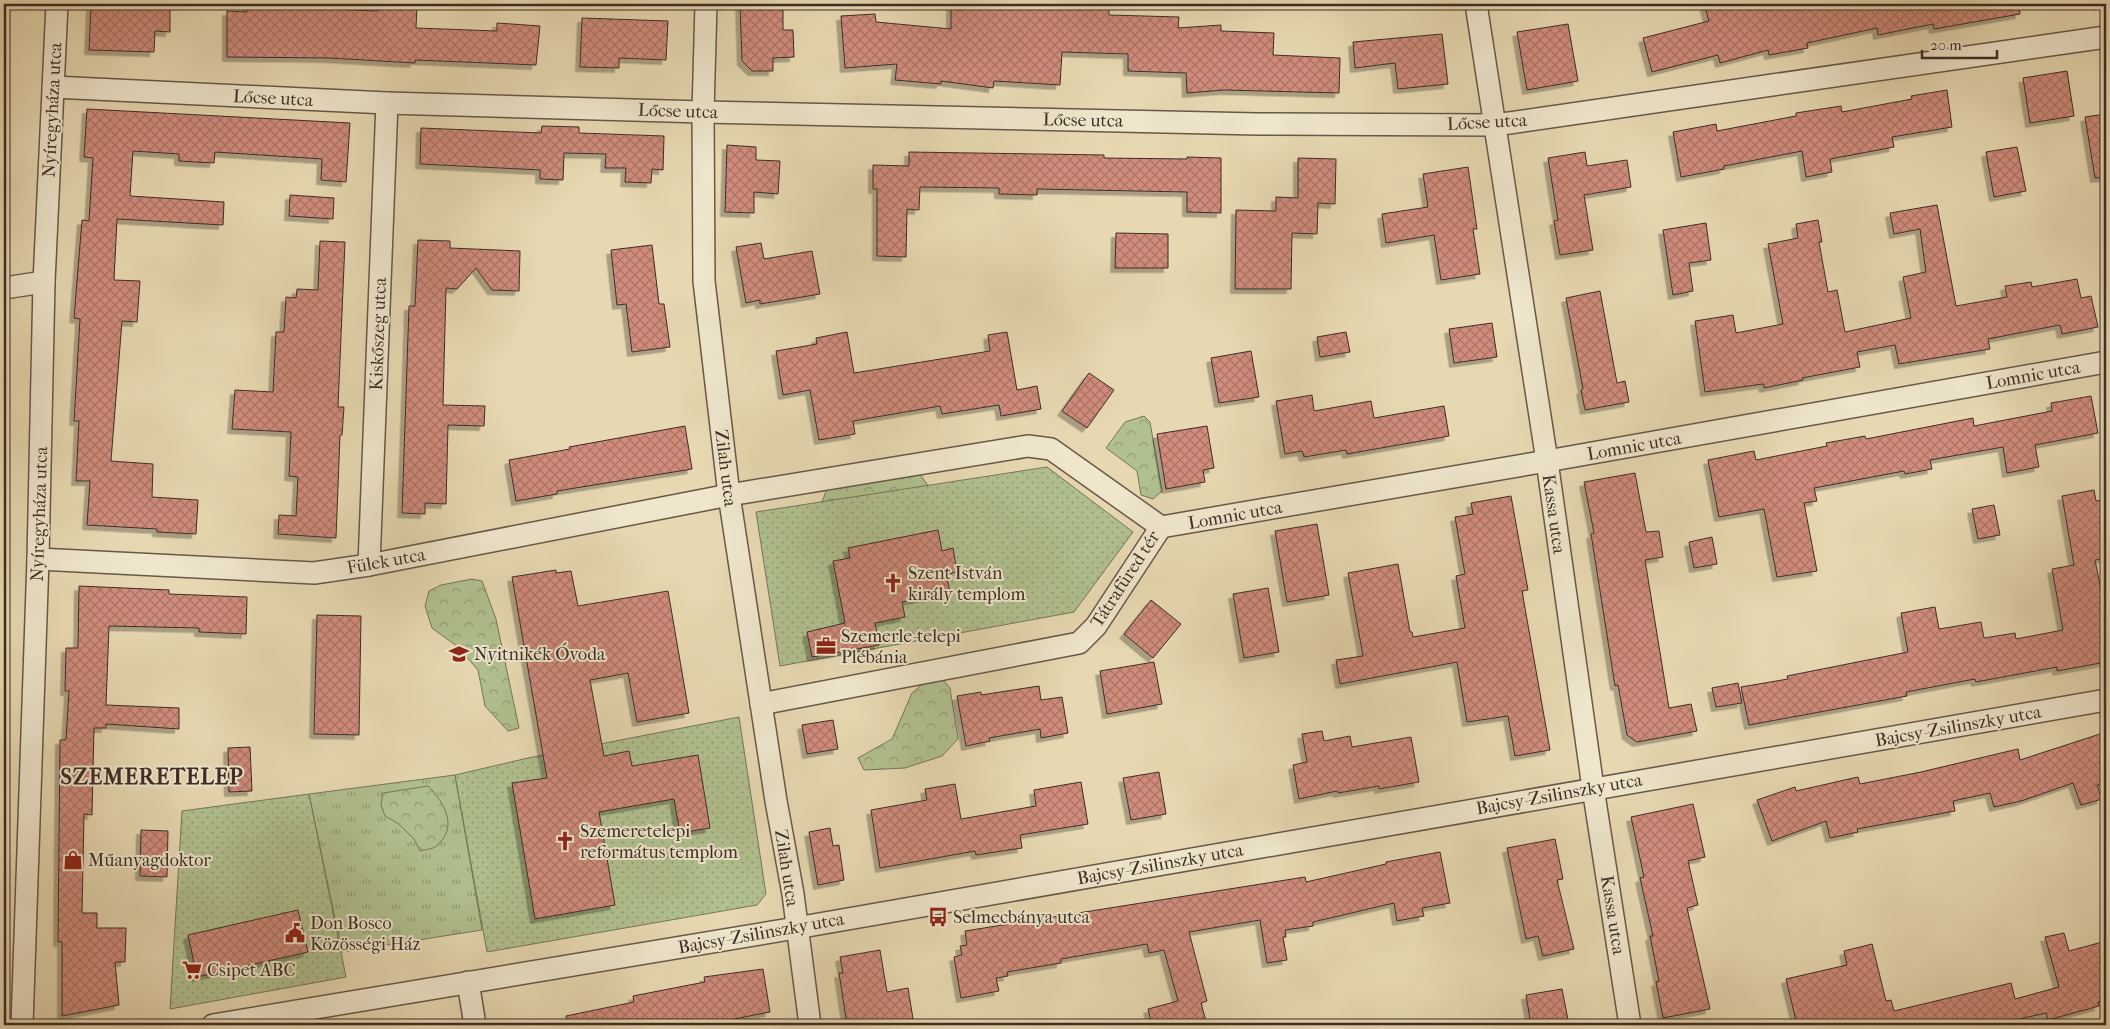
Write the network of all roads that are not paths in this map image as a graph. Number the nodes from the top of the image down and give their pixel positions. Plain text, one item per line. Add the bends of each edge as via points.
1 (57, 4) edge
2 (706, 4) edge
3 (1476, 4) edge
4 (2106, 37) edge
5 (53, 87) junction
6 (388, 103) junction
7 (703, 112) junction
8 (1494, 126) junction
9 (44, 282) junction
10 (4, 288) edge
11 (2106, 362) edge
12 (1547, 461) junction
13 (729, 495) junction
14 (1161, 527) junction
15 (38, 559) junction
16 (369, 565) junction
17 (2106, 700) edge
18 (761, 704) junction
19 (1593, 788) junction
20 (796, 928) junction
21 (468, 982) junction
22 (22, 1025) edge
23 (213, 1025) edge
24 (475, 1025) edge
25 (810, 1025) edge
26 (1630, 1025) edge

1 - 5 street, Nyíregyháza utca
2 - 7 street, Zilah utca
3 - 8 street, Kassa utca
4 - 8 street, Lőcse utca
5 - 6 street, Lőcse utca
5 - 9 street, Nyíregyháza utca
6 - 7 street, Lőcse utca
6 - 16 street, Kiskőszeg utca
7 - 8 street, Lőcse utca
7 - 13 street, Zilah utca via 704,281
8 - 12 street, Kassa utca
9 - 10 street
9 - 15 street, Nyíregyháza utca
11 - 12 street, Lomnic utca
12 - 14 street, Lomnic utca
12 - 19 street, Kassa utca
13 - 14 street, Tátrafüred tér via 1028,446 1050,449
13 - 16 street, Fülek utca
13 - 18 street, Zilah utca
14 - 18 street, Tátrafüred tér via 1096,626 1079,642
15 - 16 street, Fülek utca via 314,573
15 - 22 street, Nyíregyháza utca
17 - 19 street, Bajcsy-Zsilinszky utca
18 - 20 street, Zilah utca
19 - 20 street, Bajcsy-Zsilinszky utca
19 - 26 street, Kassa utca
20 - 21 street, Bajcsy-Zsilinszky utca
20 - 25 street
21 - 23 street, Bajcsy-Zsilinszky utca
21 - 24 street

